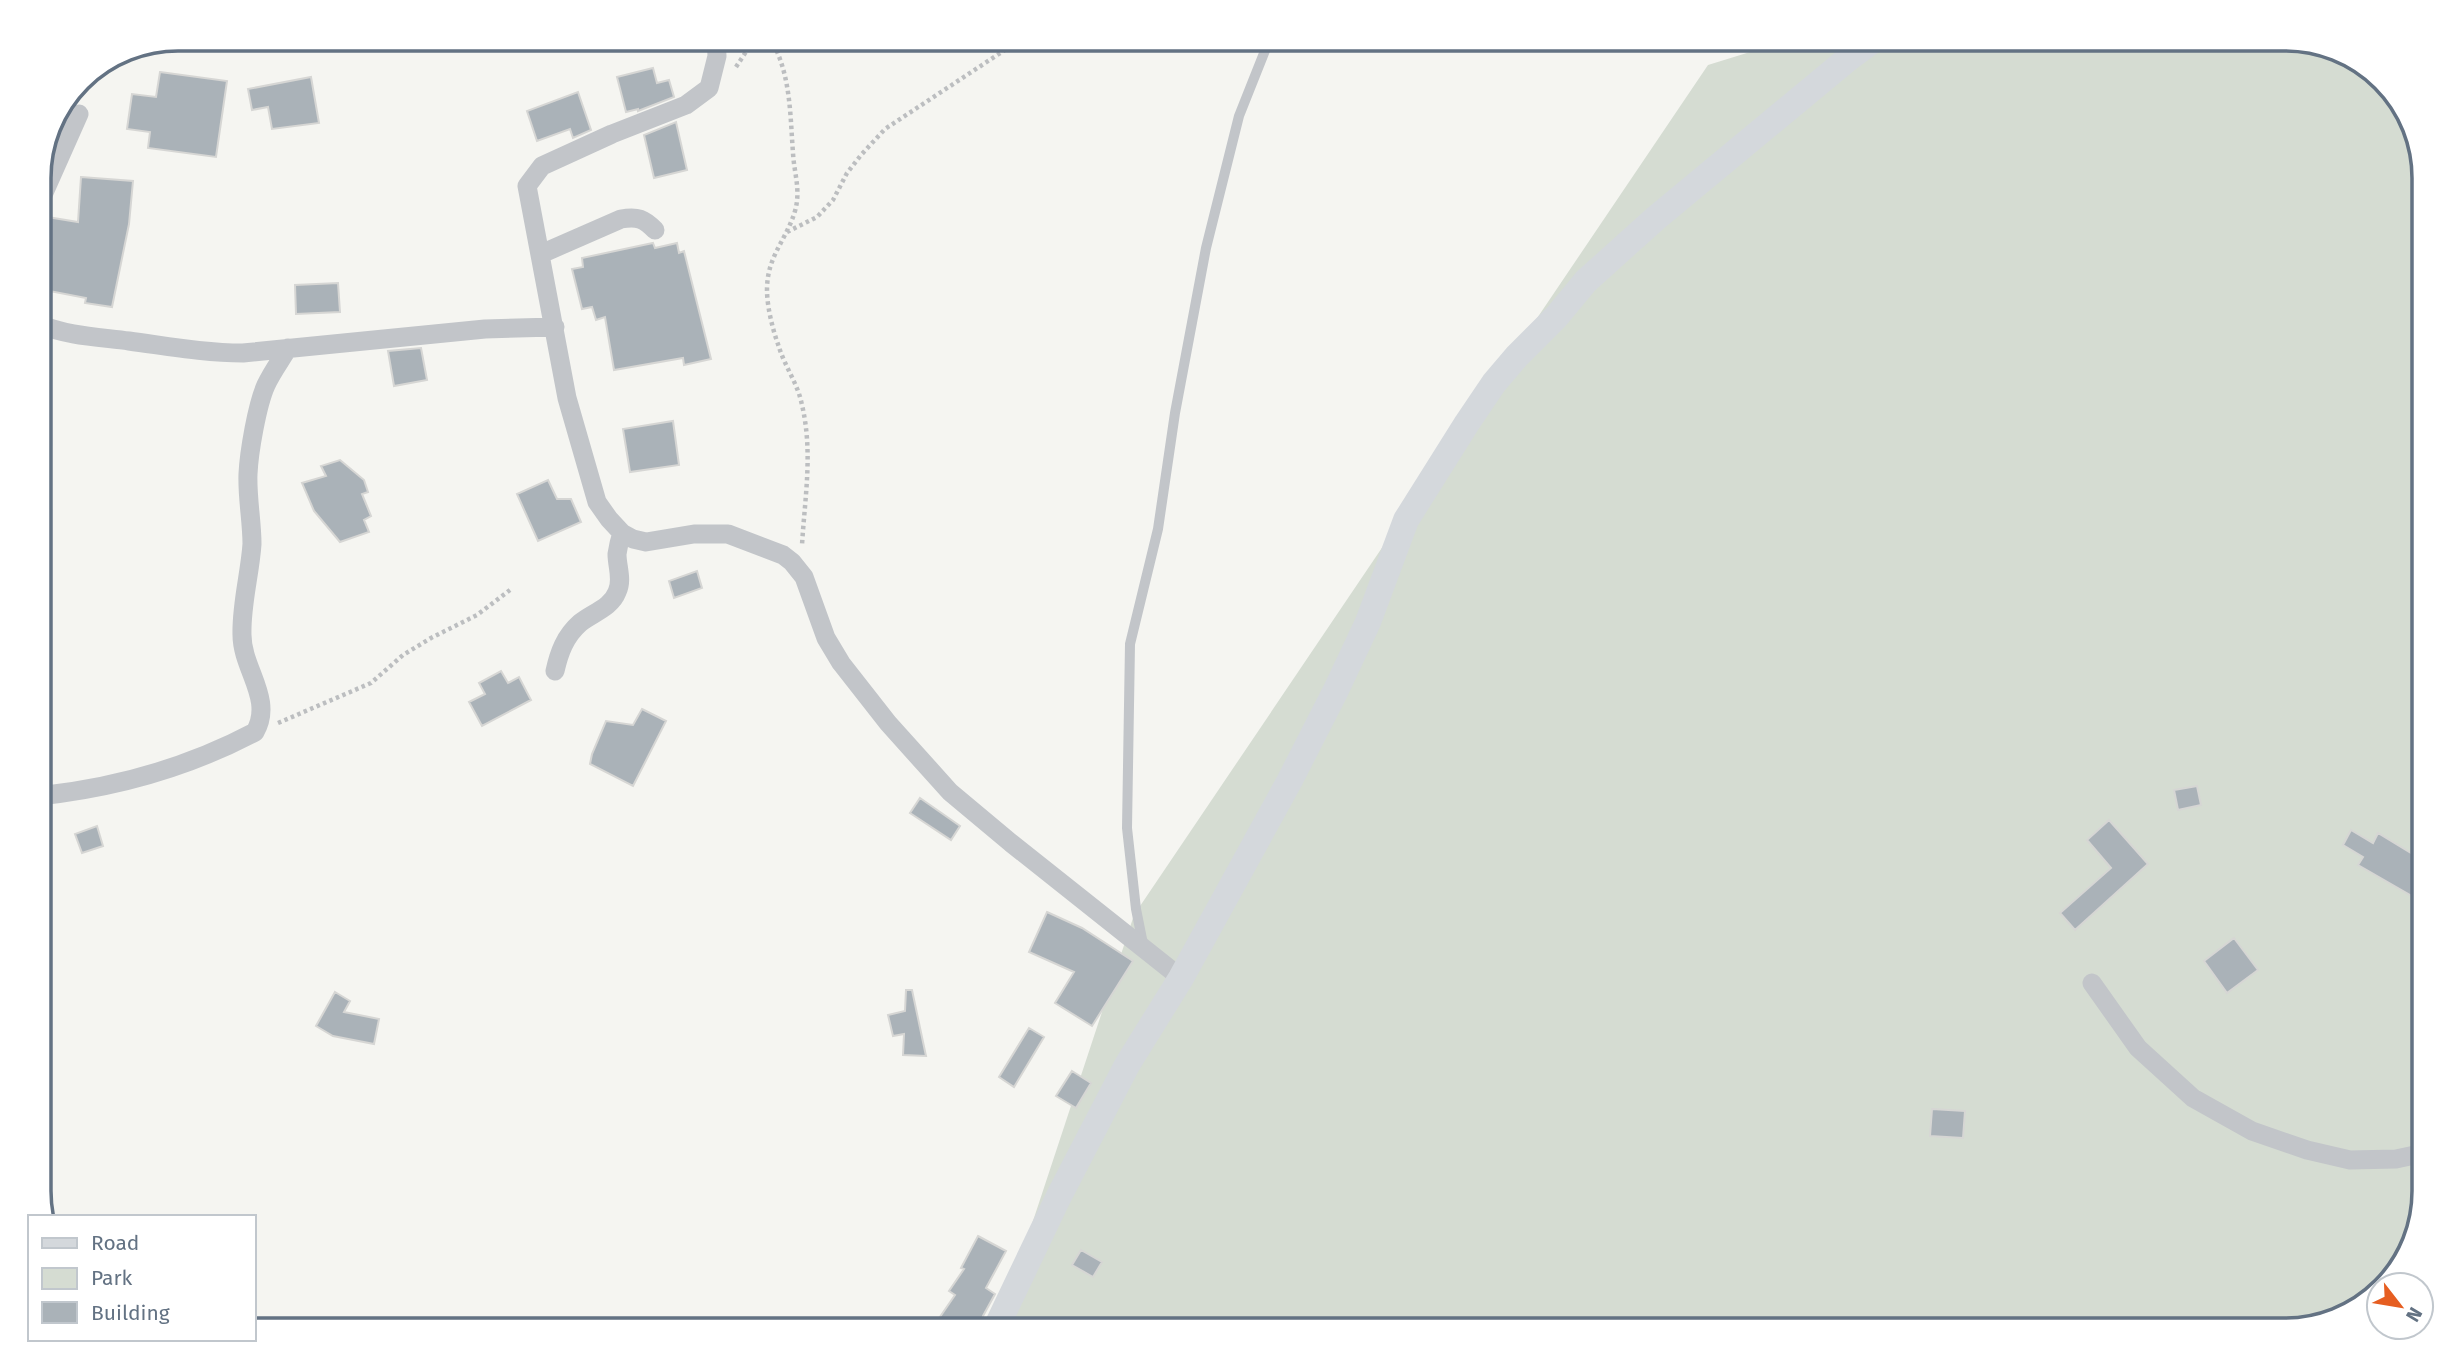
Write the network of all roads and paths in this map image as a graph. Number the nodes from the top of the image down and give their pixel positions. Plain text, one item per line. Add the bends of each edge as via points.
1 (717, 51) edge
2 (777, 51) edge
3 (1003, 51) edge
4 (1265, 51) edge
5 (1858, 51) edge
6 (79, 114) dead end
7 (51, 177) edge
8 (655, 230) dead end
9 (787, 232) junction
10 (541, 254) junction
11 (555, 327) junction
12 (51, 329) edge
13 (288, 348) junction
14 (622, 533) junction
15 (800, 571) junction
16 (510, 590) dead end
17 (555, 671) dead end
18 (255, 732) junction
19 (51, 795) edge
20 (1144, 948) junction
21 (1181, 978) junction
22 (2092, 983) dead end
23 (2412, 1156) edge
24 (1001, 1318) edge

1 - 10 street via 709,88 686,106 541,166 527,186
2 - 9 path via 784,67 799,186
3 - 9 path via 885,129 817,217
4 - 20 lane via 1239,116 1206,248 1158,529 1130,644 1127,828
5 - 21 street via 1586,281 1494,383 1406,520 1368,622 1336,690
6 - 7 street
8 - 10 street via 635,216
9 - 15 path via 769,265 767,293 779,347 800,396 807,442
10 - 11 street
11 - 13 street
11 - 14 street via 567,398 597,502
12 - 13 street via 209,353
13 - 18 street via 265,388 248,475 252,543 241,636 262,706
14 - 15 street via 646,542 728,534 783,555
14 - 17 street via 617,592 608,605 567,637
15 - 20 street via 826,638 841,663 950,792
16 - 18 path via 477,615 403,655 370,683
18 - 19 street via 125,781
20 - 21 street
21 - 24 street via 1127,1065
22 - 23 street via 2138,1048 2193,1098 2252,1131 2350,1160

